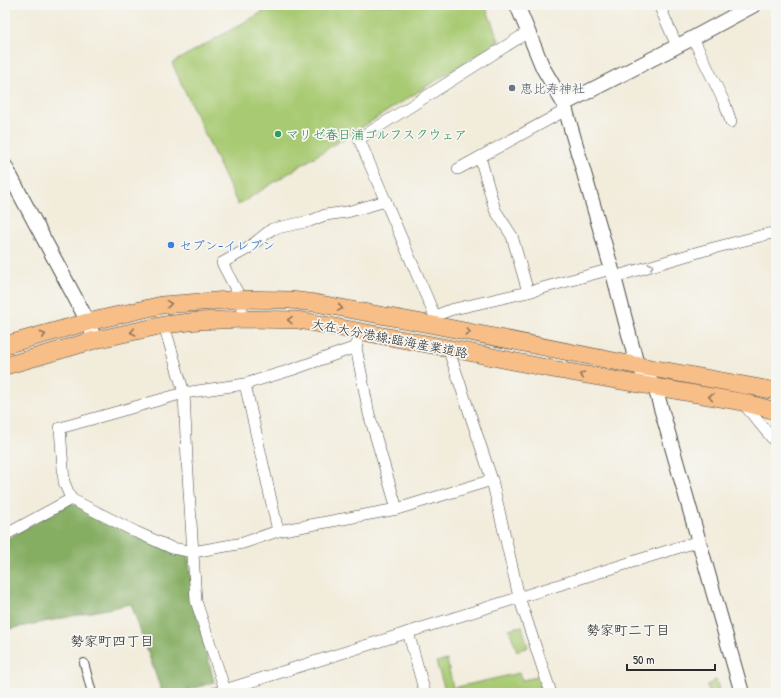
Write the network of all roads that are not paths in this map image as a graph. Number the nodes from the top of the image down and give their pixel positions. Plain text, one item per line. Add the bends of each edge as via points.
1 (517, 5) edge
2 (659, 5) edge
3 (754, 5) edge
4 (528, 32) junction
5 (693, 38) junction
6 (677, 46) junction
7 (565, 107) junction
8 (731, 122) dead end
9 (480, 157) junction
10 (5, 166) edge
11 (458, 169) dead end
12 (386, 201) junction
13 (776, 232) edge
14 (612, 273) junction
15 (528, 292) junction
16 (241, 299) junction
17 (243, 319) junction
18 (437, 321) junction
19 (88, 322) junction
20 (164, 325) junction
21 (358, 339) junction
22 (95, 340) junction
23 (5, 345) edge
24 (448, 348) junction
25 (637, 365) junction
26 (5, 366) edge
27 (245, 384) junction
28 (655, 387) junction
29 (776, 392) edge
30 (184, 393) junction
31 (742, 402) junction
32 (776, 411) edge
33 (776, 443) edge
34 (492, 480) junction
35 (71, 499) junction
36 (397, 508) junction
37 (278, 531) junction
38 (5, 535) edge
39 (699, 541) junction
40 (193, 552) junction
41 (519, 597) junction
42 (408, 632) junction
43 (84, 663) dead end
44 (222, 692) edge
45 (92, 693) edge
46 (425, 693) edge
47 (551, 693) edge
48 (742, 693) edge

1 - 4 street
2 - 6 street
3 - 5 street
4 - 7 street via 543,68
4 - 12 street via 359,139
5 - 6 street
5 - 8 street
6 - 7 street
7 - 9 street
7 - 14 street
9 - 11 street
9 - 15 street via 495,210 512,236
10 - 19 street
12 - 16 street via 272,229 247,249 222,263
12 - 18 street
14 -> 13 street
14 - 15 street
14 - 25 street
15 - 18 street via 450,310
16 - 17 street
16 -> 18 main road, 大在大分港線;臨海産業道路 via 291,300
19 -> 16 main road, 大在大分港線;臨海産業道路 via 162,305
17 - 20 main road, 大在大分港線;臨海産業道路
21 -> 17 main road, 大在大分港線;臨海産業道路 via 298,320
18 -> 25 main road, 大在大分港線;臨海産業道路
19 - 22 street
23 -> 19 main road, 大在大分港線;臨海産業道路
20 -> 22 main road, 大在大分港線;臨海産業道路
20 - 30 street
21 - 24 main road, 大在大分港線;臨海産業道路
21 - 27 street via 291,370
21 - 36 street via 369,414
22 - 26 main road, 大在大分港線;臨海産業道路
28 -> 24 main road, 大在大分港線;臨海産業道路
24 - 34 street
25 - 28 street
25 - 29 main road, 大在大分港線;臨海産業道路
27 - 30 street
27 - 37 street
31 -> 28 main road, 大在大分港線;臨海産業道路
28 - 39 street
30 - 35 street via 60,428 64,482
30 - 40 street
31 - 32 main road, 大在大分港線;臨海産業道路
31 - 33 street
34 - 36 street
34 - 41 street
35 - 38 street
35 - 40 street via 172,548
36 - 37 street
37 - 40 street via 243,543
39 - 41 street
39 - 48 street
40 - 44 street via 196,601
41 - 42 street
41 - 47 street
42 - 44 street
42 - 46 street
43 - 45 street

